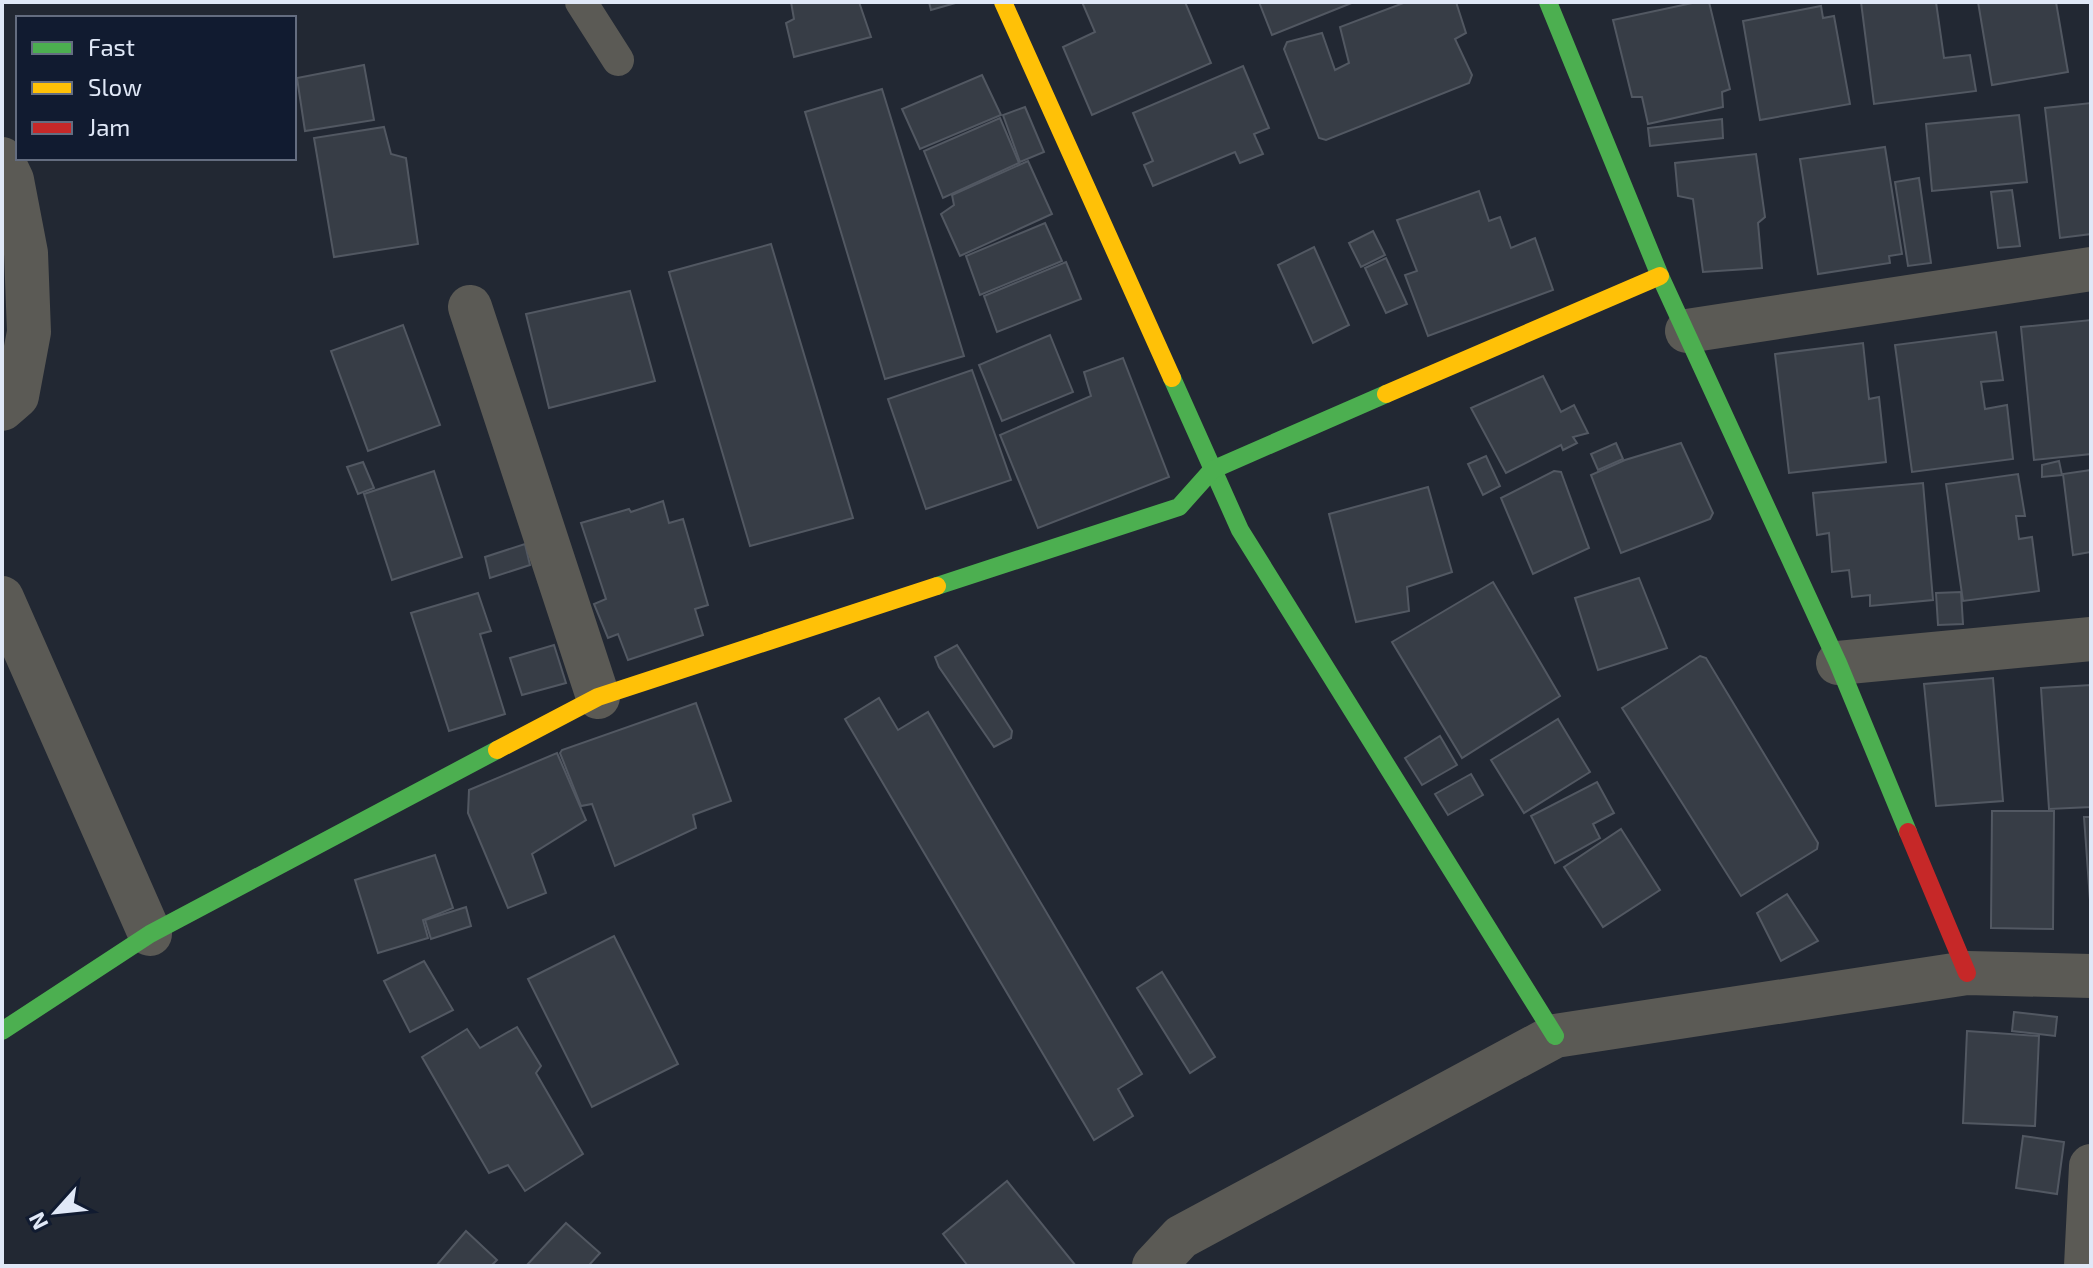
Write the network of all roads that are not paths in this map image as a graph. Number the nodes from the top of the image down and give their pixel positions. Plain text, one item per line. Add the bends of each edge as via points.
1 (581, 2) edge
2 (1003, 2) edge
3 (1548, 2) edge
4 (618, 60) dead end
5 (2, 159) edge
6 (2091, 269) edge
7 (1660, 276) junction
8 (470, 307) dead end
9 (1687, 331) junction
10 (2, 409) edge
11 (1212, 470) junction
12 (2, 598) edge
13 (2091, 639) edge
14 (1838, 663) junction
15 (598, 697) junction
16 (150, 934) junction
17 (1967, 973) junction
18 (2091, 976) edge
19 (2, 1031) edge
20 (1555, 1036) junction
21 (2091, 1166) edge
22 (1154, 1266) edge
23 (2086, 1266) edge

1 - 4 lane
2 - 11 street
3 - 7 street
5 - 10 street via 12,180 26,253 29,332 17,396
6 - 9 street
7 - 9 street
7 - 11 street
8 - 15 street
9 - 14 street
11 - 15 street via 1179,507
11 - 20 street via 1240,530
12 - 16 street
13 - 14 street
14 - 17 street
15 - 16 street
16 - 19 street
17 - 18 street
17 - 20 street
20 - 22 street via 1181,1237
21 - 23 street

